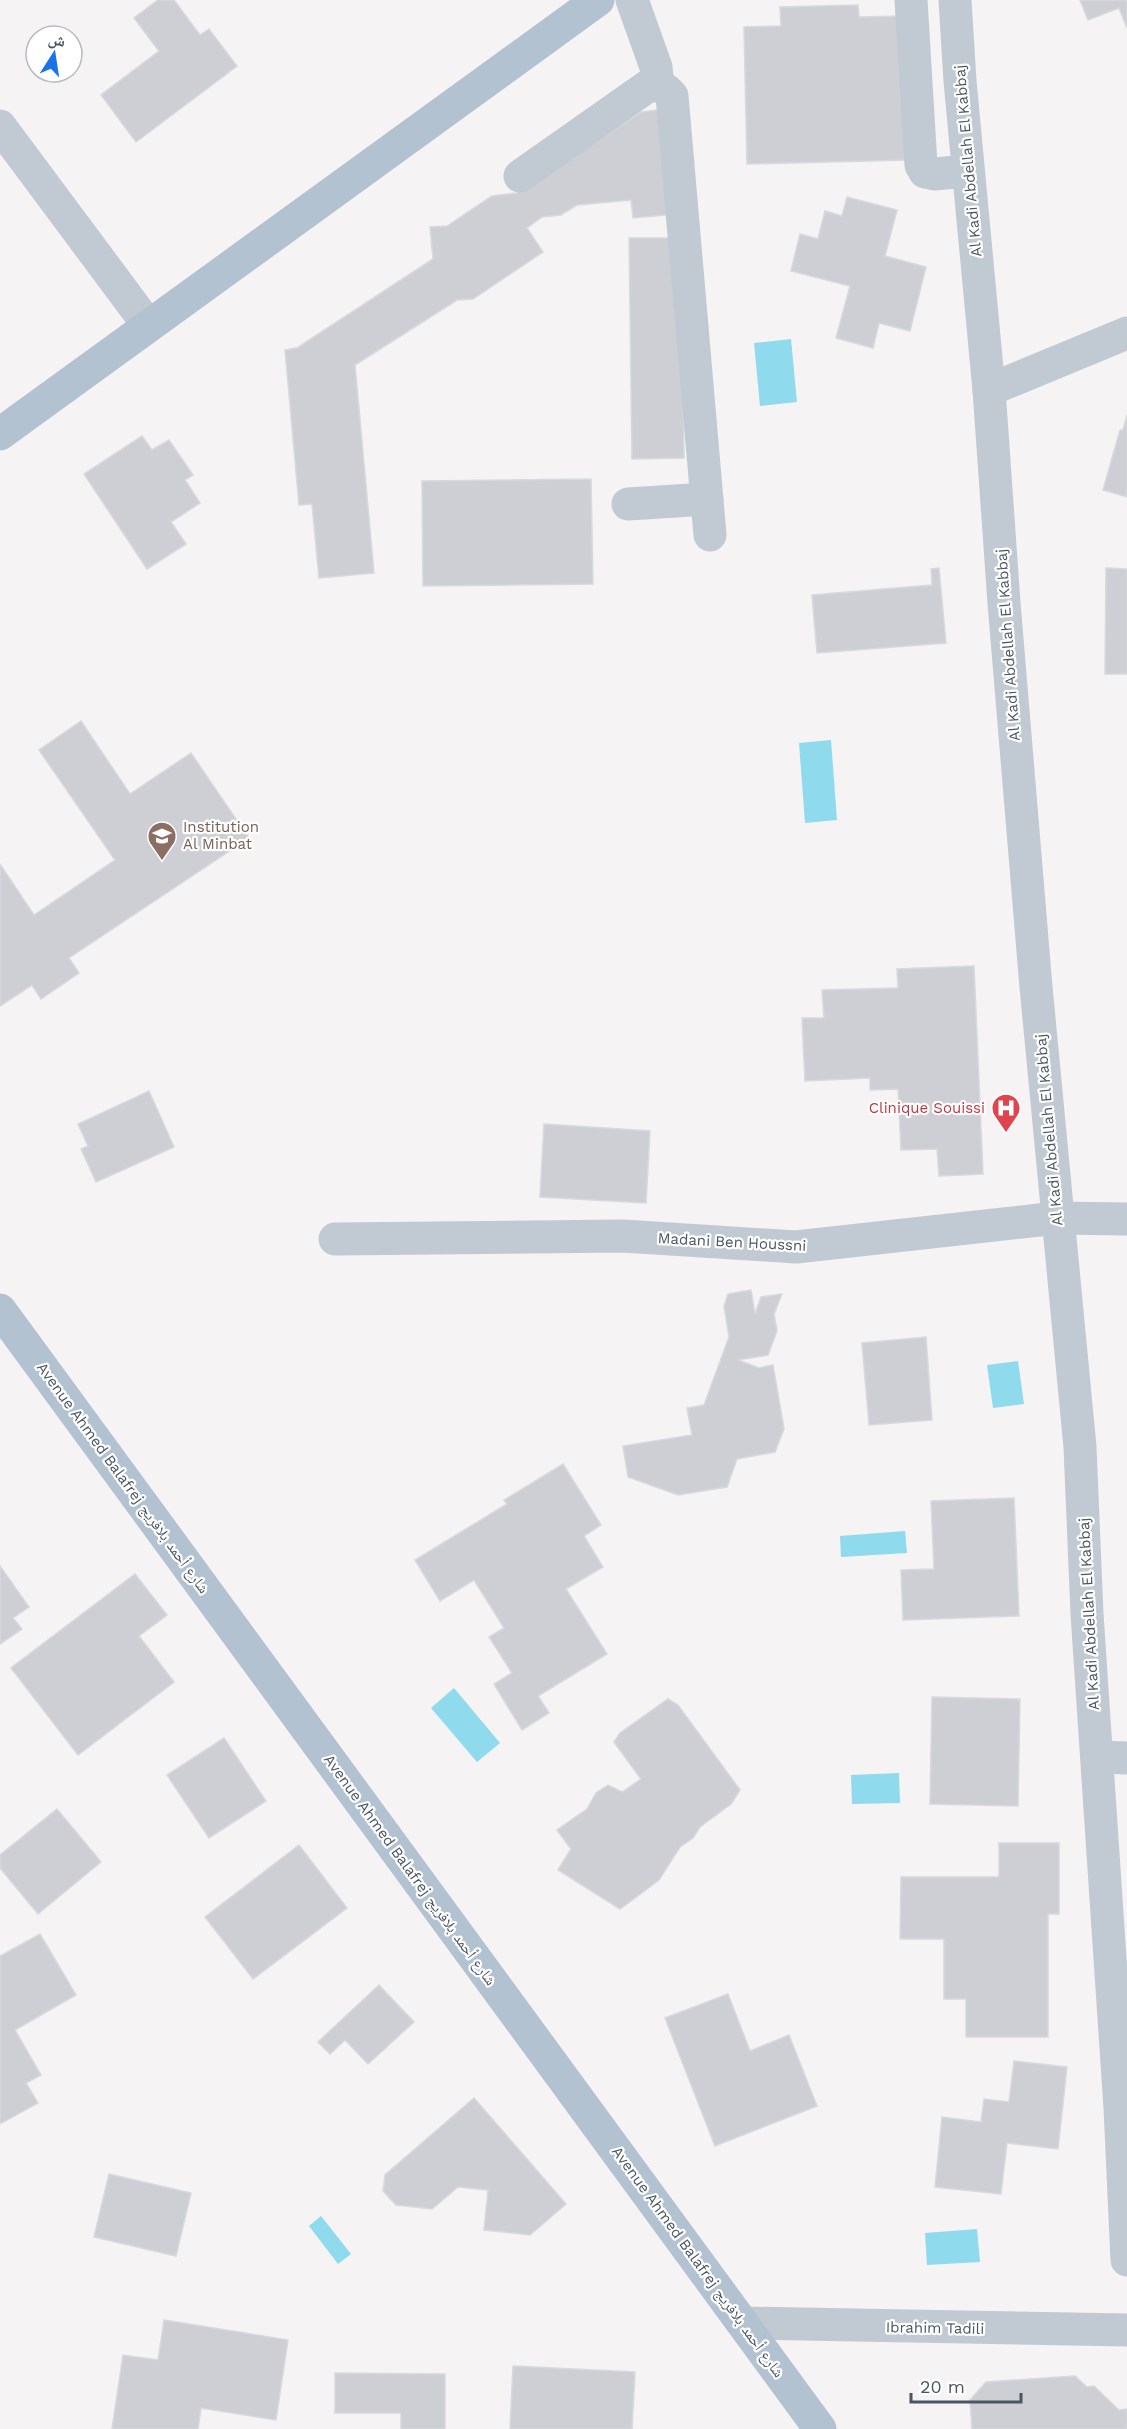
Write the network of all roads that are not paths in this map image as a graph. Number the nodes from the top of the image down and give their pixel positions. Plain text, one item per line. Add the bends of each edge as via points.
1 (597, 0) edge
2 (632, 0) edge
3 (911, 0) edge
4 (955, 0) edge
5 (658, 86) junction
6 (0, 126) edge
7 (968, 171) junction
8 (520, 176) dead end
9 (148, 325) junction
10 (1127, 333) edge
11 (989, 390) junction
12 (0, 434) edge
13 (707, 498) junction
14 (628, 504) dead end
15 (710, 535) dead end
16 (1057, 1218) junction
17 (1127, 1219) edge
18 (335, 1239) dead end
19 (0, 1310) edge
20 (1112, 1757) edge
21 (1127, 2260) edge
22 (743, 2323) junction
23 (1127, 2330) edge
24 (820, 2429) edge

1 - 9 main road
2 - 5 street via 656,67
3 - 7 street via 921,165 925,172 934,174
4 - 7 street, Al Kadi Abdellah El Kabbaj
5 - 8 street via 639,91
5 - 13 street via 666,88 672,96
6 - 9 street
7 - 11 street, Al Kadi Abdellah El Kabbaj
9 - 12 main road
10 - 11 street
11 - 16 street, Al Kadi Abdellah El Kabbaj
13 - 14 street
13 - 15 street
16 - 17 street, Madani Ben Houssni
16 - 18 street, Madani Ben Houssni via 796,1248 623,1236
16 - 20 street, Al Kadi Abdellah El Kabbaj via 1080,1447 1087,1614
19 - 22 main road, Avenue Ahmed Balafrej شارع أحمد بلافريج
20 - 21 street, Al Kadi Abdellah El Kabbaj
22 - 23 street, Ibrahim Tadili
22 - 24 main road, Avenue Ahmed Balafrej شارع أحمد بلافريج

